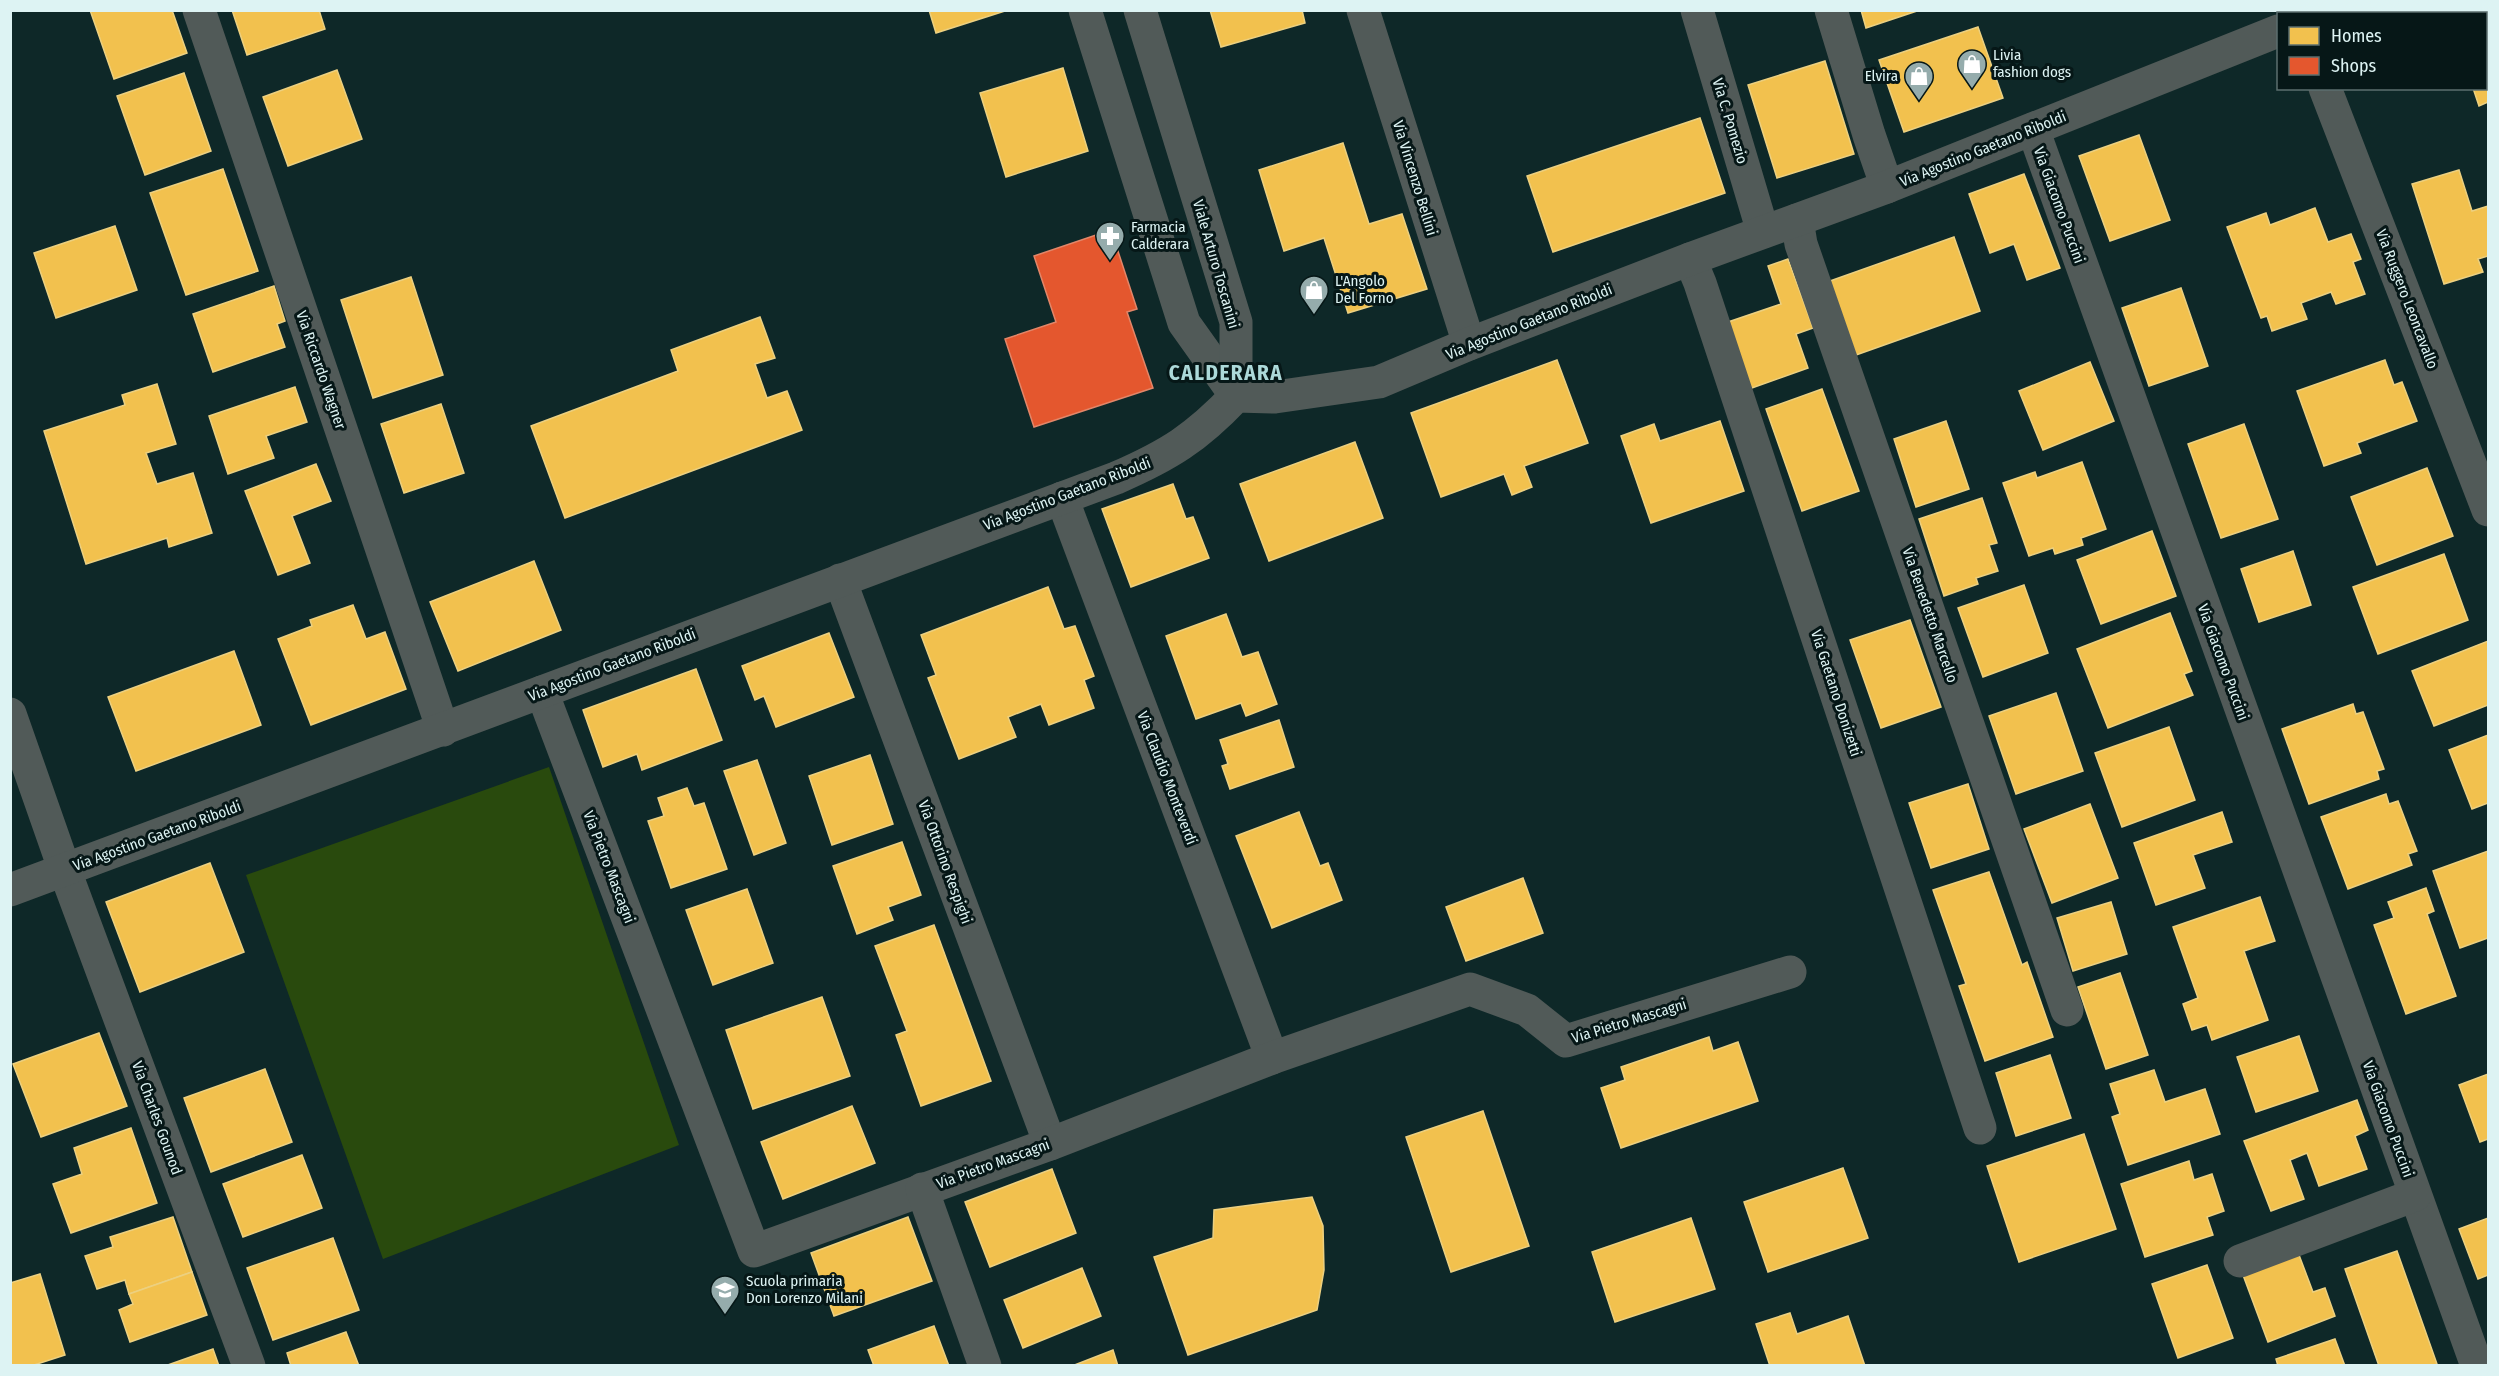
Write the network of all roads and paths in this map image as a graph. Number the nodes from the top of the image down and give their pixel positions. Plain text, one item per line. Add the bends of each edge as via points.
1 (199, 10) edge
2 (1085, 10) edge
3 (1140, 10) edge
4 (1363, 10) edge
5 (1697, 10) edge
6 (1831, 10) edge
7 (2277, 31) edge
8 (2326, 90) edge
9 (2036, 140) junction
10 (1887, 187) junction
11 (1797, 220) junction
12 (1763, 232) junction
13 (1690, 259) junction
14 (1469, 344) junction
15 (1236, 396) junction
16 (1062, 498) junction
17 (2488, 510) edge
18 (840, 580) junction
19 (542, 692) junction
20 (10, 714) edge
21 (443, 730) junction
22 (65, 871) junction
23 (10, 890) edge
24 (1790, 972) dead end
25 (2067, 1010) dead end
26 (1272, 1058) junction
27 (1980, 1128) dead end
28 (1050, 1144) junction
29 (922, 1189) junction
30 (2415, 1195) junction
31 (2240, 1261) dead end
32 (249, 1365) edge
33 (985, 1365) edge
34 (2477, 1365) edge

1 - 21 street, Via Riccardo Wagner
2 - 15 street via 1184,323
3 - 15 street, Viale Arturo Toscanini via 1236,322
4 - 14 street, Via Vincenzo Bellini
5 - 12 street, Via C. Pomezio
6 - 10 street
7 - 9 street, Via Agostino Gaetano Riboldi
8 - 17 street, Via Ruggero Leoncavallo
9 - 10 street, Via Agostino Gaetano Riboldi
9 - 30 street, Via Giacomo Puccini
10 - 11 street, Via Agostino Gaetano Riboldi
11 - 12 street, Via Agostino Gaetano Riboldi
11 - 25 street, Via Benedetto Marcello via 1801,244
12 - 13 street, Via Agostino Gaetano Riboldi
13 - 14 street, Via Agostino Gaetano Riboldi
13 - 27 street, Via Gaetano Donizetti
14 - 15 street, Via Agostino Gaetano Riboldi via 1379,382 1275,397
15 - 16 street, Via Agostino Gaetano Riboldi via 1180,447 1116,478
16 - 18 street, Via Agostino Gaetano Riboldi
16 - 26 street, Via Claudio Monteverdi
18 - 19 street, Via Agostino Gaetano Riboldi
18 - 28 street, Via Ottorino Respighi
19 - 21 street, Via Agostino Gaetano Riboldi
19 - 29 street, Via Pietro Mascagni via 754,1251
20 - 22 street, Via Charles Gounod
21 - 22 street, Via Agostino Gaetano Riboldi
22 - 23 street, Via Agostino Gaetano Riboldi
22 - 32 street, Via Charles Gounod
24 - 26 street, Via Pietro Mascagni via 1566,1041 1527,1010 1470,989
26 - 28 street, Via Pietro Mascagni
28 - 29 street, Via Pietro Mascagni
29 - 33 street
30 - 31 street, Via Giacomo Puccini
30 - 34 street, Via Giacomo Puccini

